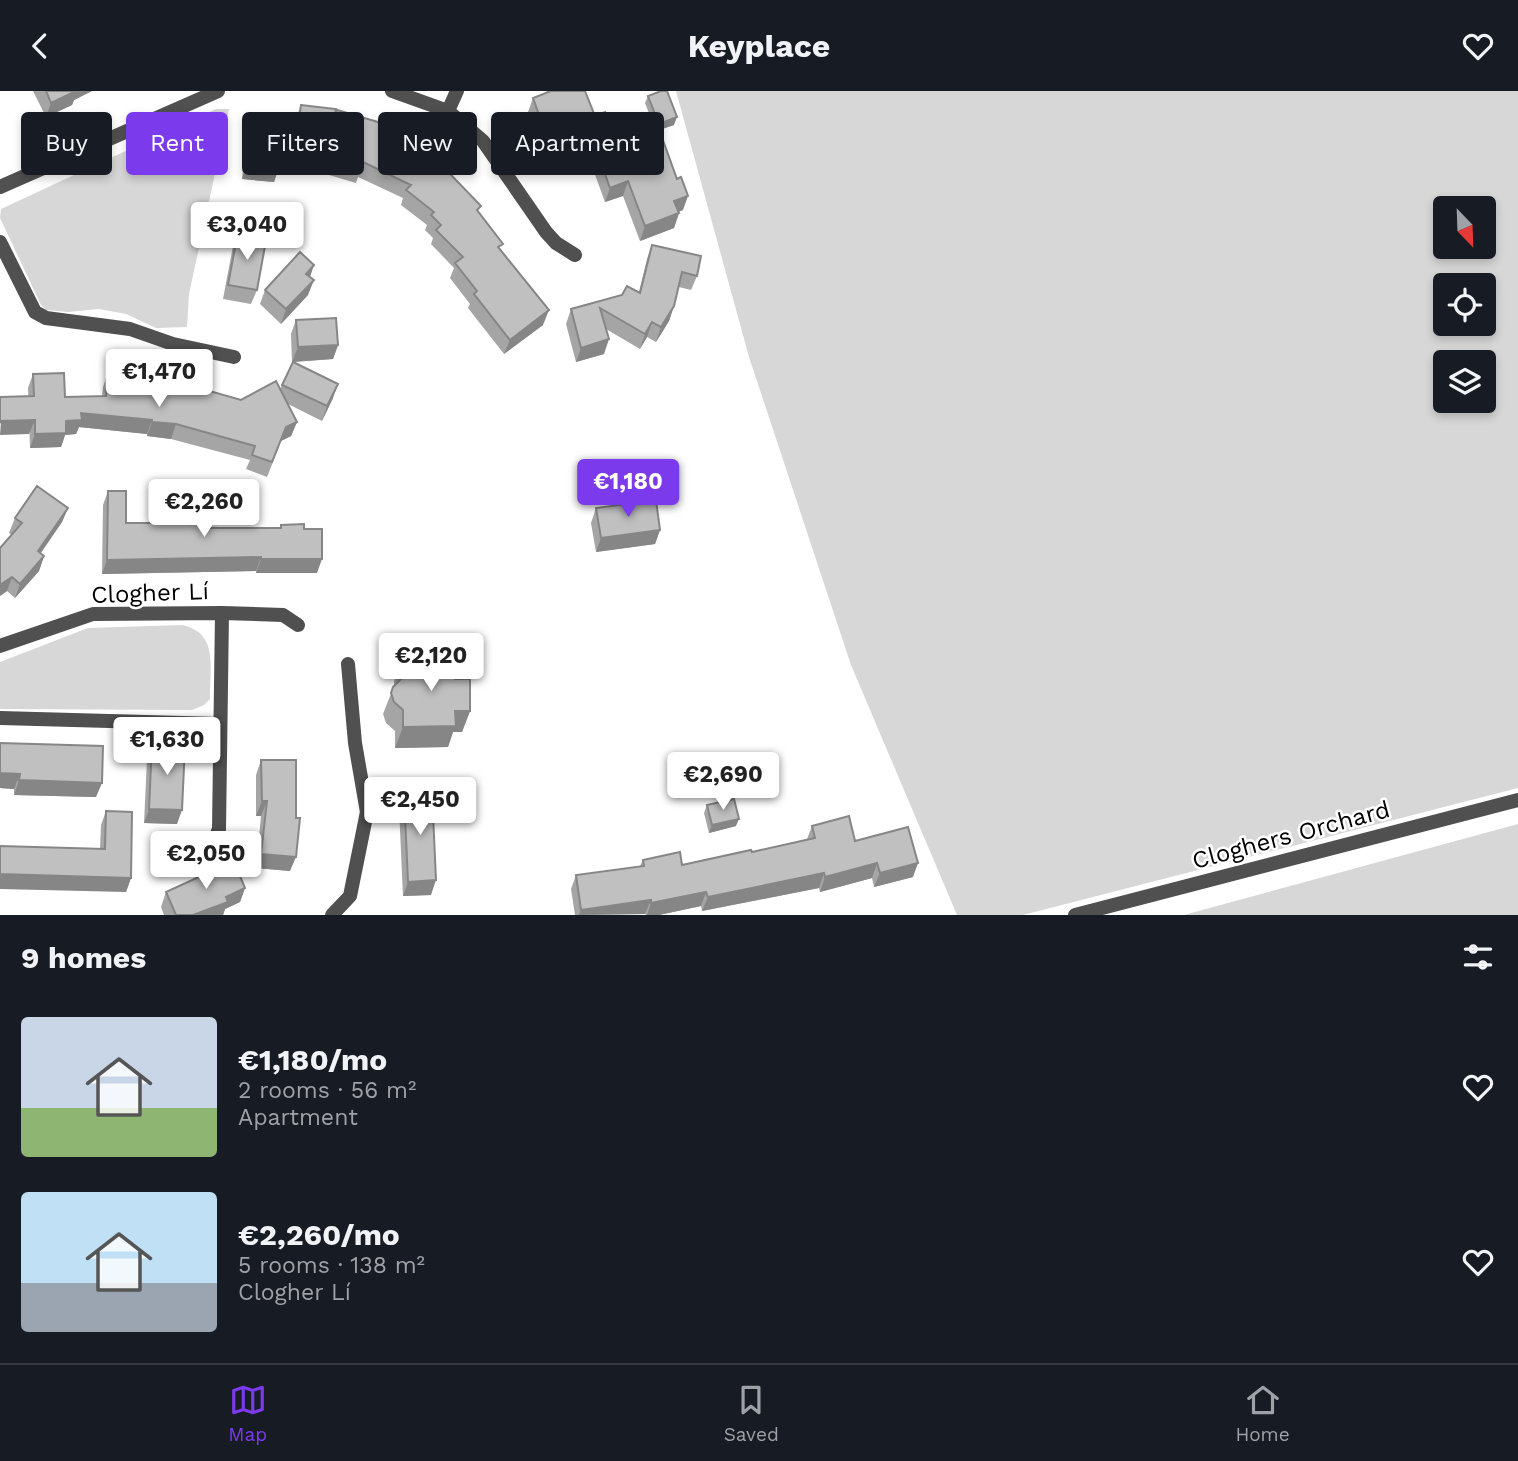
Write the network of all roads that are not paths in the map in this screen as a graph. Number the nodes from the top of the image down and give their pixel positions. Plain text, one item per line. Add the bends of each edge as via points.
1 (218, 91) edge
2 (392, 91) edge
3 (457, 91) edge
4 (448, 111) junction
5 (0, 187) edge
6 (0, 242) edge
7 (575, 255) dead end
8 (234, 357) dead end
9 (222, 613) junction
10 (298, 625) dead end
11 (0, 646) edge
12 (348, 664) dead end
13 (0, 718) edge
14 (219, 724) junction
15 (1518, 800) edge
16 (166, 860) dead end
17 (332, 915) edge
18 (1075, 915) edge

1 - 5 street
2 - 4 street
3 - 4 street
4 - 7 street via 483,141 545,232
6 - 8 street via 35,312 46,318 130,329
9 - 10 street, Clogher Lí via 283,615
9 - 11 street, Clogher Lí via 93,614
9 - 14 street, Clogher Lí
12 - 17 street via 355,743 368,812 350,896
13 - 14 street
14 - 16 street, Clogher Lí via 219,829 212,845 188,857
15 - 18 street, Cloghers Orchard

